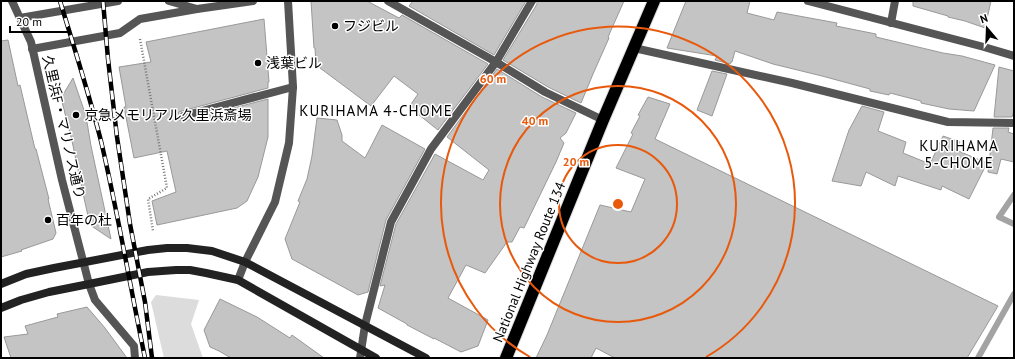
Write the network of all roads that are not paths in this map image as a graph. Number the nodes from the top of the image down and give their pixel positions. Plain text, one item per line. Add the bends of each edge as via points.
1 (12, 1) edge
2 (118, 1) edge
3 (169, 1) edge
4 (253, 1) edge
5 (288, 1) edge
6 (388, 1) edge
7 (532, 1) edge
8 (654, 1) edge
9 (808, 1) edge
10 (895, 1) edge
11 (239, 2) edge
12 (197, 9) junction
13 (20, 18) junction
14 (891, 23) junction
15 (634, 48) junction
16 (32, 49) junction
17 (1014, 55) edge
18 (496, 62) junction
19 (293, 87) junction
20 (183, 116) dead end
21 (603, 120) junction
22 (1014, 123) edge
23 (84, 262) junction
24 (245, 262) junction
25 (238, 280) junction
26 (1, 284) edge
27 (89, 284) junction
28 (1, 308) edge
29 (365, 325) junction
30 (360, 354) edge
31 (136, 358) edge
32 (376, 358) edge
33 (426, 358) edge
34 (506, 358) edge

1 - 13 street, 久里浜F・マリノス通り
2 - 13 street
3 - 12 street
4 - 11 street
5 - 19 street
6 - 18 street
7 - 18 street
8 - 15 highway, National Highway Route 134
9 - 14 street
10 - 14 street
11 - 12 street
12 - 16 street via 140,19 120,33
13 - 16 street, 久里浜F・マリノス通り
14 - 17 street
15 - 21 highway, National Highway Route 134
15 - 22 street via 792,83 948,122
16 - 23 street, 久里浜F・マリノス通り
18 - 21 street via 546,92
18 - 29 street via 431,149 391,222
19 - 20 street
19 - 24 street via 289,143 275,202
21 - 34 highway, National Highway Route 134
23 - 24 street via 166,248 212,251
23 - 26 street via 26,274
23 - 27 street, 久里浜F・マリノス通り
24 - 25 street
24 - 29 street
25 - 27 street via 190,270 176,270 148,272
25 - 30 street
27 - 28 street via 48,292
27 - 31 street, 久里浜F・マリノス通り via 95,300 134,346
29 - 30 street
29 - 33 street
30 - 32 street

